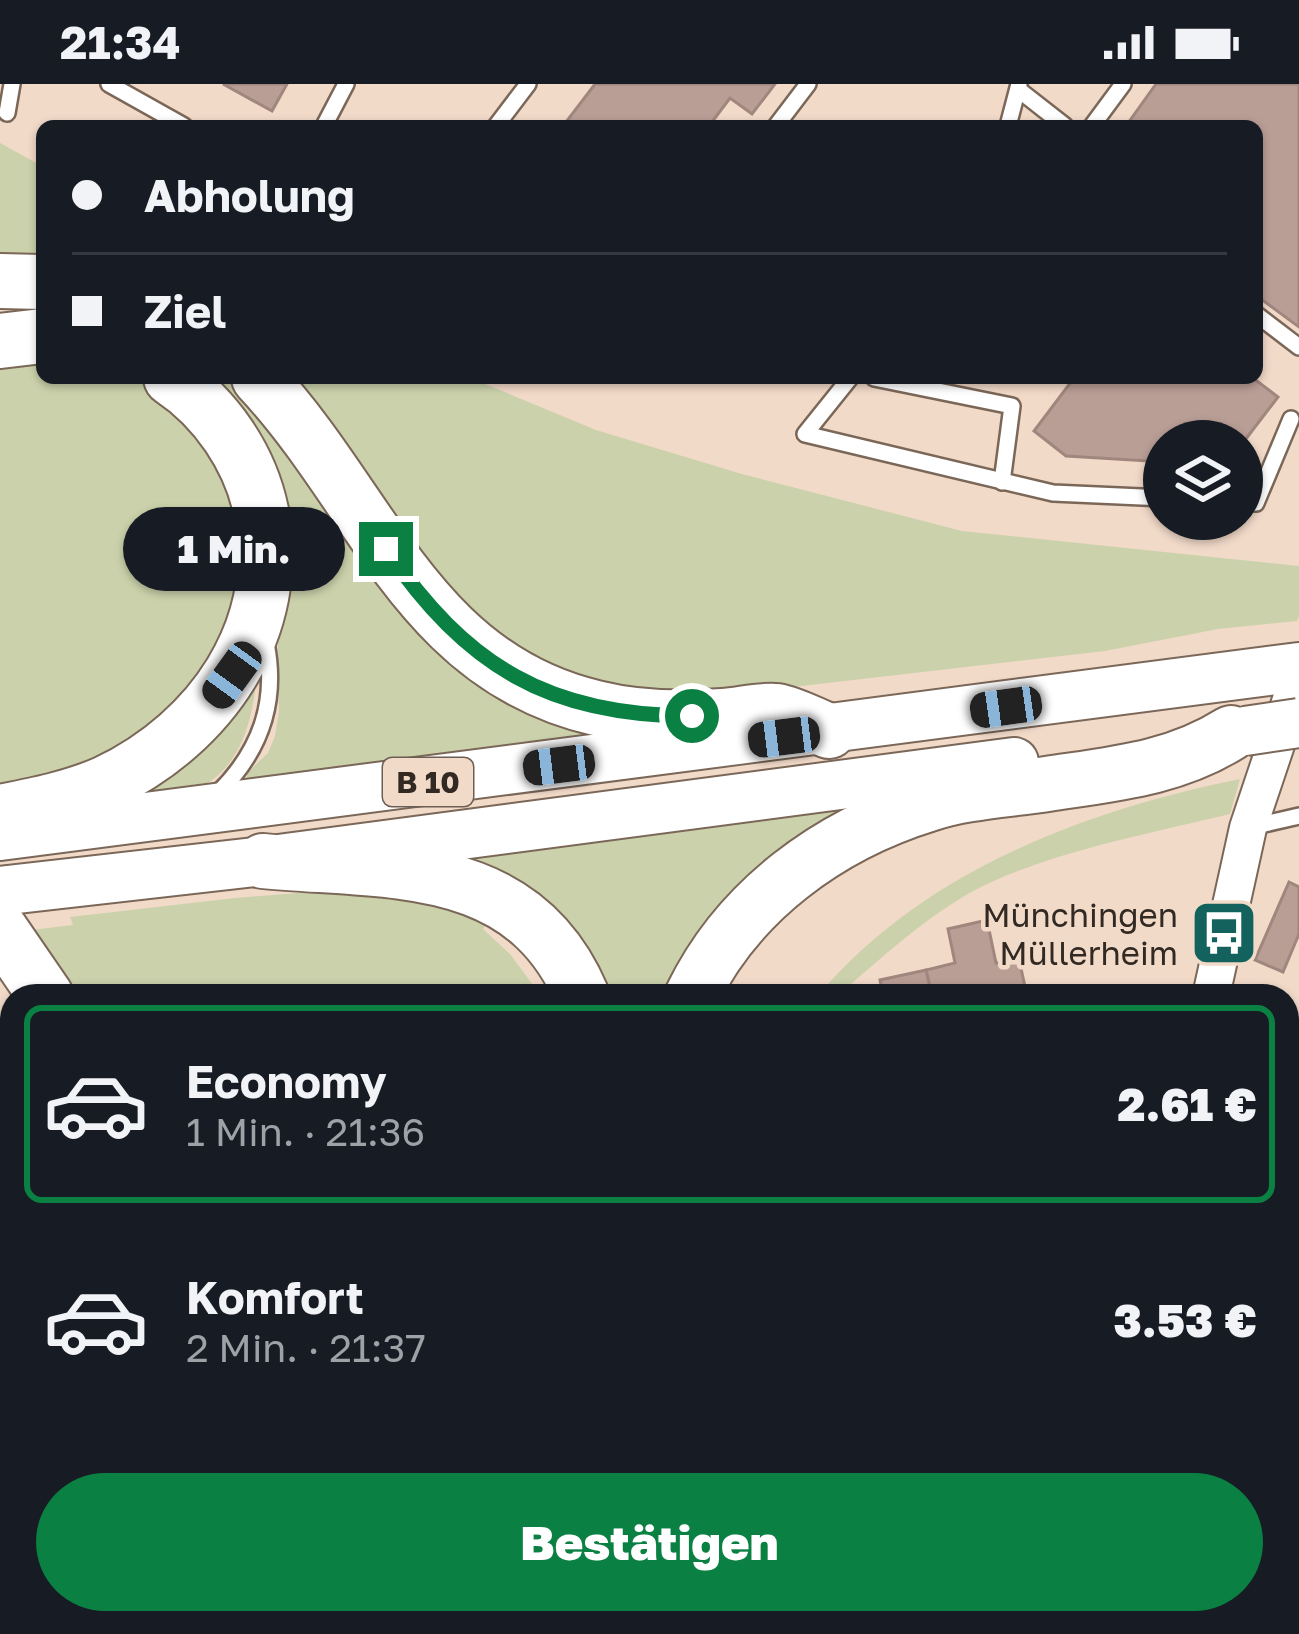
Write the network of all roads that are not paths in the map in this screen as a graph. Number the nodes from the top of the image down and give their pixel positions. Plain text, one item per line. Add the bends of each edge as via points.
1 (12, 84) edge
2 (109, 84) edge
3 (346, 84) edge
4 (528, 84) edge
5 (808, 84) edge
6 (1123, 84) edge
7 (1019, 87) edge
8 (7, 112) dead end
9 (173, 120) edge
10 (327, 120) edge
11 (501, 120) edge
12 (781, 120) edge
13 (1010, 120) edge
14 (1059, 120) edge
15 (1096, 120) edge
16 (0, 280) edge
17 (36, 282) edge
18 (1263, 320) edge
19 (36, 337) edge
20 (0, 341) edge
21 (1299, 347) edge
22 (178, 384) edge
23 (264, 384) edge
24 (845, 384) edge
25 (904, 384) edge
26 (1291, 419) dead end
27 (1002, 482) junction
28 (1263, 486) edge
29 (1143, 498) edge
30 (260, 610) junction
31 (1299, 667) edge
32 (1299, 676) edge
33 (1299, 723) edge
34 (829, 731) junction
35 (1218, 738) junction
36 (200, 811) junction
37 (1299, 816) edge
38 (10, 823) edge
39 (1248, 828) junction
40 (263, 861) junction
41 (0, 891) edge
42 (0, 929) edge
43 (38, 984) edge
44 (575, 984) edge
45 (698, 984) edge
46 (1214, 984) edge

1 - 8 lane
2 - 9 lane
3 - 10 lane
4 - 11 lane
5 - 12 lane
6 - 15 lane
7 - 13 lane
7 - 14 lane
16 - 17 highway
18 - 21 lane
19 - 20 highway
22 - 30 highway via 213,415 256,488 267,567
23 - 34 highway via 422,599 516,678 597,709 665,716 778,711
24 - 27 lane via 806,434
25 - 27 lane via 1012,406
26 - 28 lane
27 - 29 lane
30 - 36 lane via 269,659 264,729 234,778
30 - 38 highway via 232,675 182,733 106,782
31 - 34 highway, B 10
32 - 39 street
33 - 35 highway, B 10, bridge
34 - 36 highway, B 10
35 - 40 highway, B 10
35 - 45 highway via 1196,755 1143,770 930,803 871,829 774,887
36 - 38 highway, B 10
37 - 39 lane
39 - 46 street
40 - 41 highway, B 10
40 - 44 highway via 427,874 479,889 530,919
42 - 43 highway

